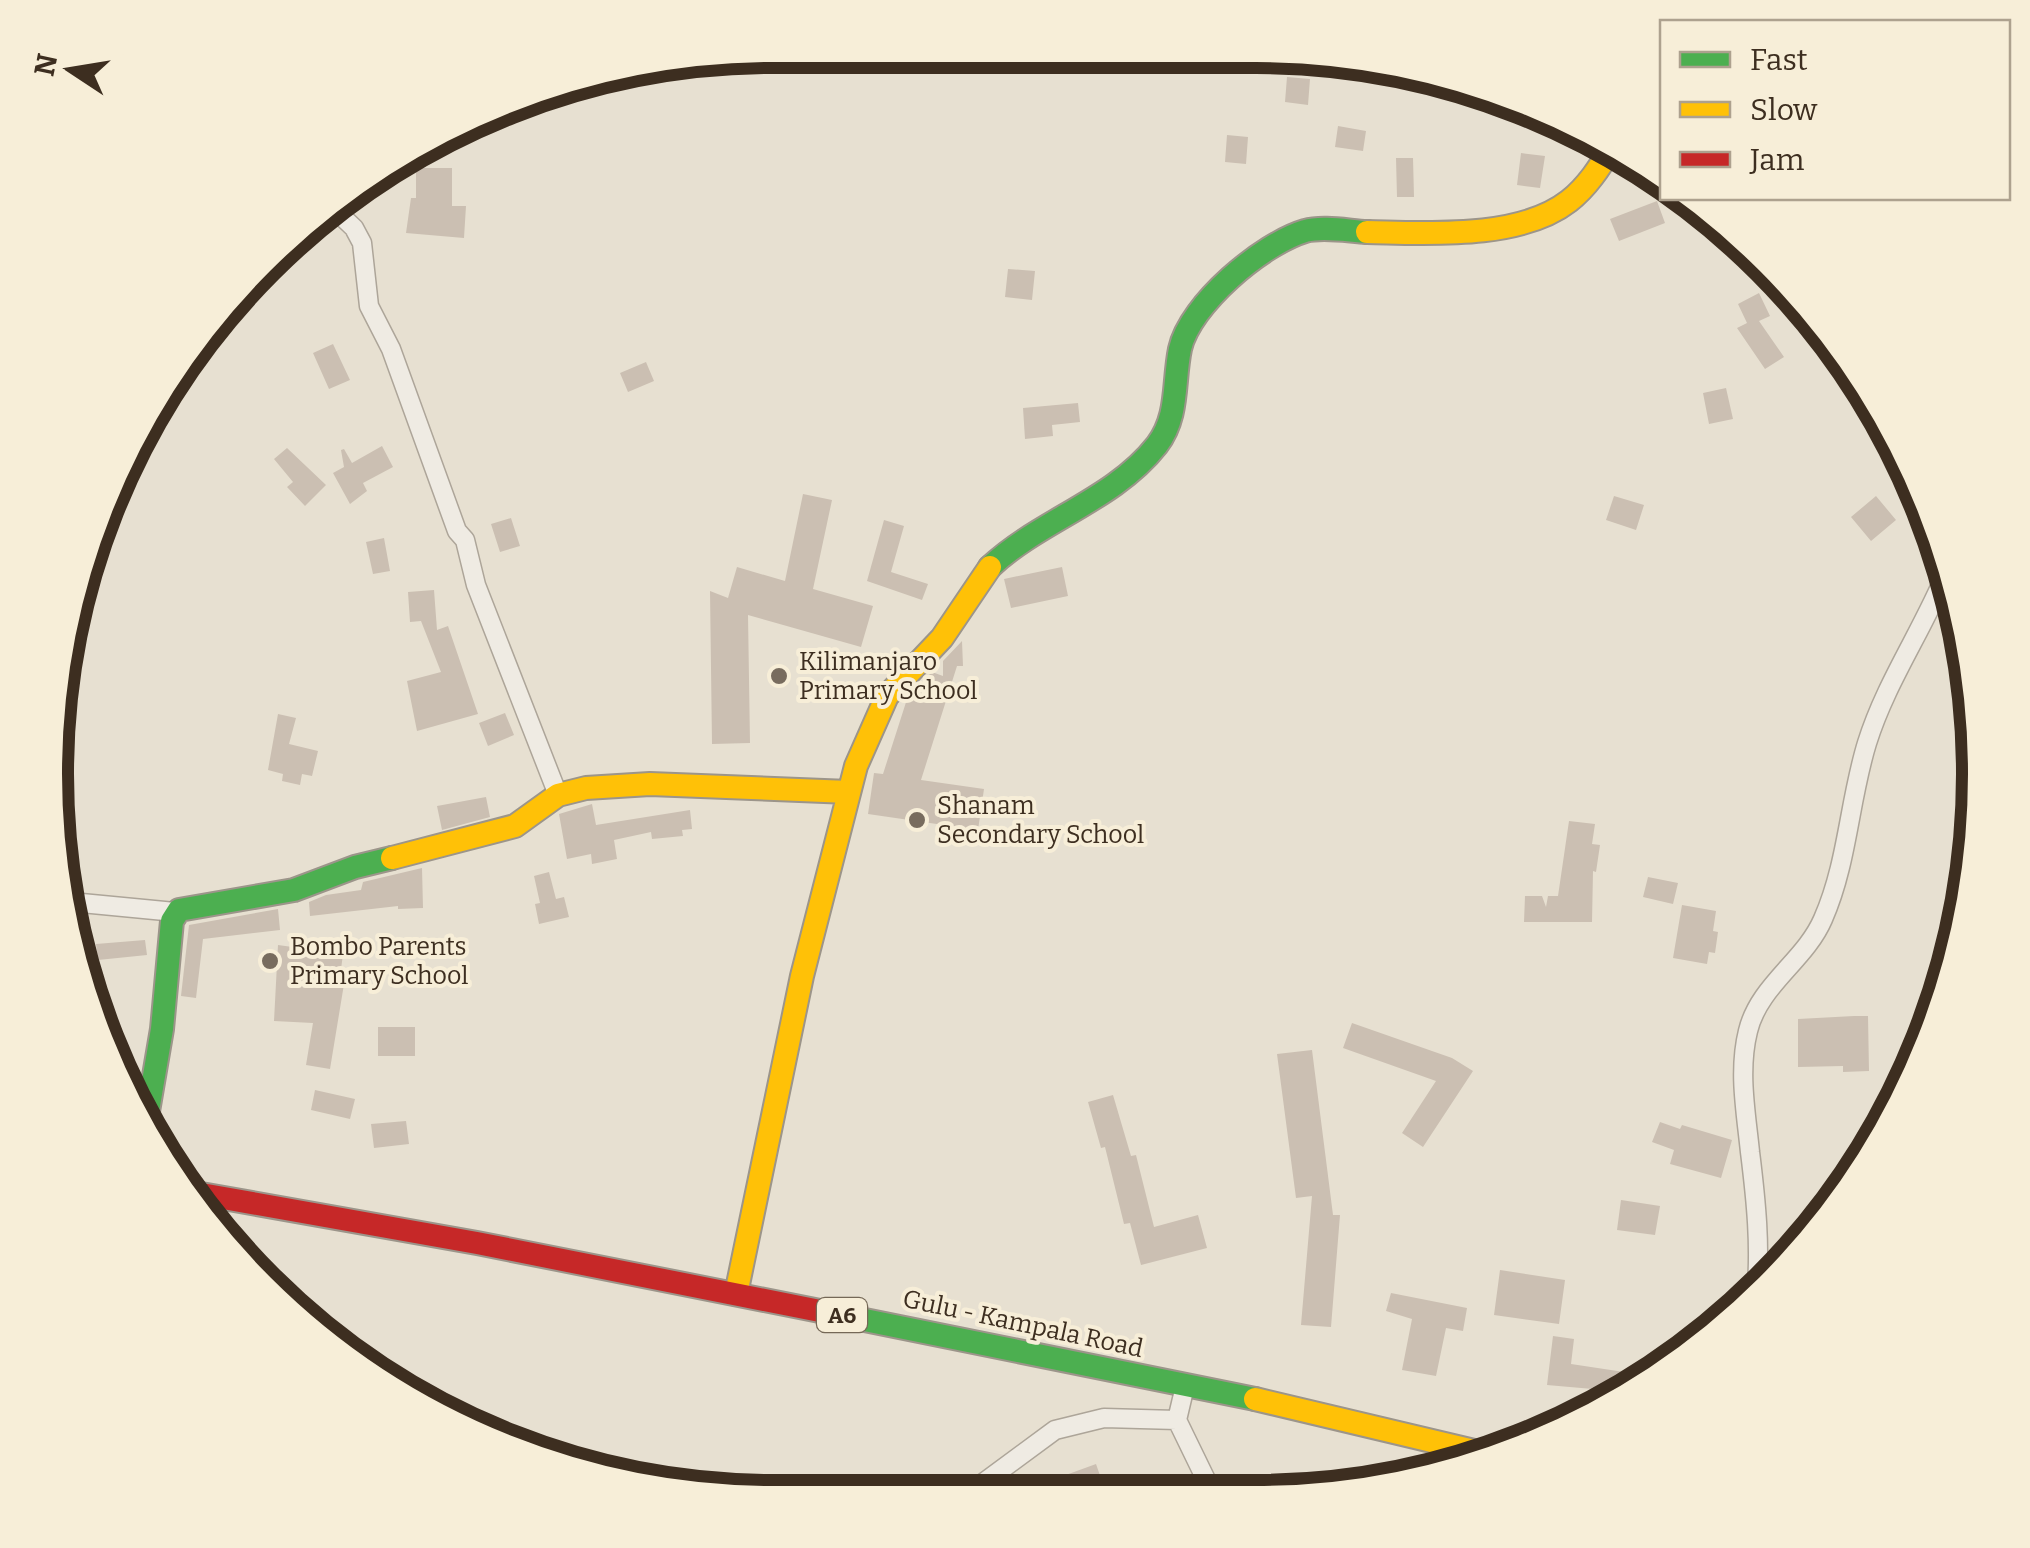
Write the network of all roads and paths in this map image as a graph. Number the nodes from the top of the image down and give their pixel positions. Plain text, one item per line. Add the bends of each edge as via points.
1 (1604, 159) edge
2 (341, 216) edge
3 (1939, 593) edge
4 (848, 792) junction
5 (558, 795) junction
6 (80, 903) edge
7 (176, 912) junction
8 (149, 1103) edge
9 (206, 1195) edge
10 (1757, 1273) edge
11 (736, 1294) junction
12 (1185, 1386) junction
13 (1177, 1420) junction
14 (1466, 1448) edge
15 (987, 1480) edge
16 (1206, 1480) edge

1 - 4 street via 1579,194 1542,217 1487,229 1308,230 1285,239 1201,304 1180,348 1176,409 1156,446 986,570 943,637 881,705
2 - 5 street via 362,244 369,306 391,349
3 - 10 street via 1867,742 1840,874 1821,925 1763,996 1748,1028 1742,1067
4 - 5 street via 633,784
4 - 11 street via 793,1014
5 - 7 street via 515,826 477,838 355,867 294,890
6 - 7 street
7 - 8 street
9 - 11 street, Gulu - Kampala Road / A6
11 - 12 street, Gulu - Kampala Road / A6
12 - 13 street
12 - 14 street, Gulu - Kampala Road / A6
13 - 15 street via 1104,1418 1055,1430
13 - 16 street

